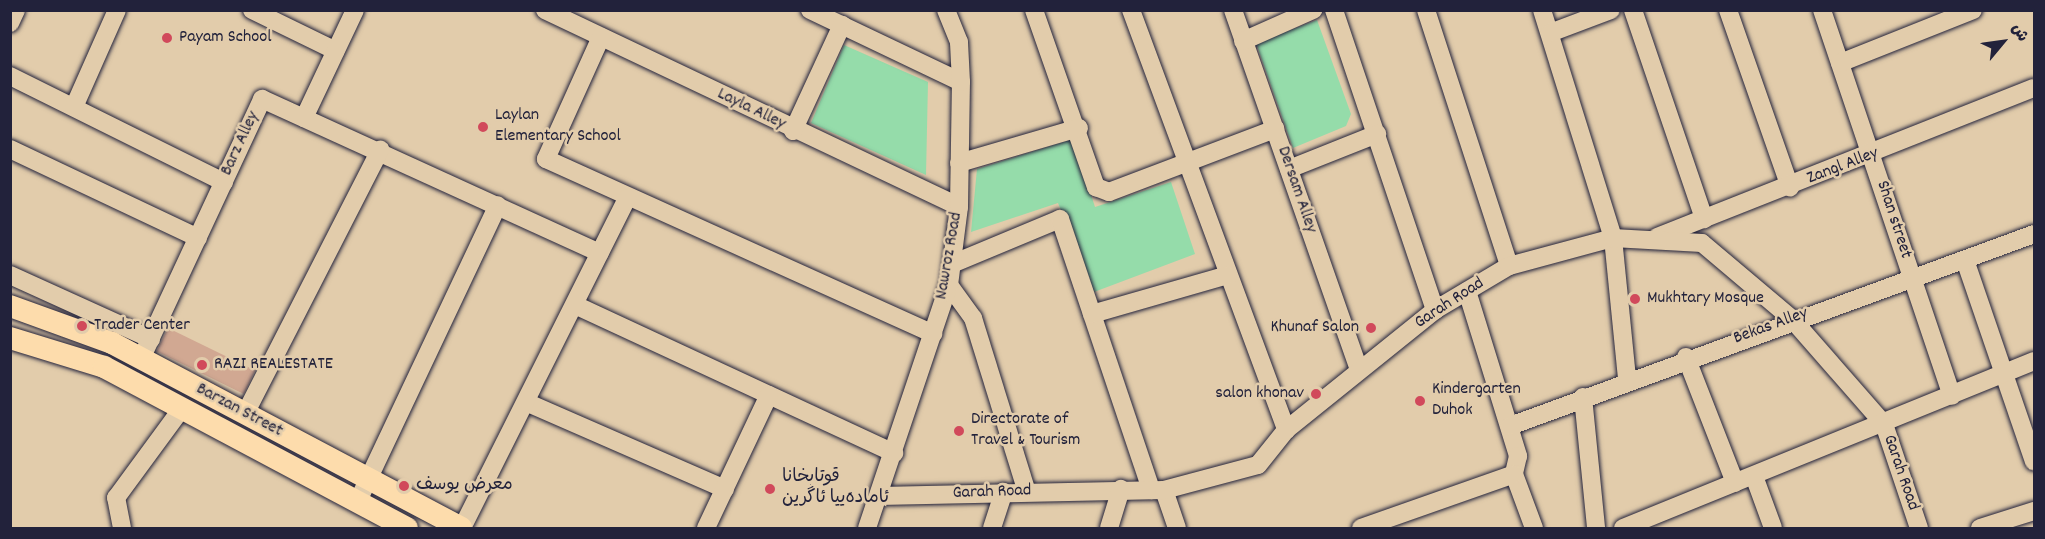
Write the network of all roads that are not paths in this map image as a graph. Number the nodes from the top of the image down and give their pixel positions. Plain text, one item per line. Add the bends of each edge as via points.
1 (16, 10) edge
2 (117, 10) edge
3 (252, 10) edge
4 (355, 10) edge
5 (544, 10) edge
6 (810, 10) edge
7 (946, 10) edge
8 (1034, 10) edge
9 (1131, 10) edge
10 (1233, 10) edge
11 (1314, 10) edge
12 (1334, 10) edge
13 (1426, 10) edge
14 (1542, 10) edge
15 (1611, 10) edge
16 (1633, 10) edge
17 (1728, 10) edge
18 (1821, 10) edge
19 (1973, 10) edge
20 (579, 16) edge
21 (10, 23) edge
22 (842, 25) junction
23 (1550, 33) junction
24 (601, 37) junction
25 (1243, 41) junction
26 (336, 51) junction
27 (1840, 63) junction
28 (10, 76) edge
29 (961, 82) junction
30 (2034, 88) edge
31 (74, 108) junction
32 (304, 118) junction
33 (1079, 128) junction
34 (1275, 129) junction
35 (792, 131) junction
36 (1377, 134) junction
37 (10, 149) edge
38 (380, 150) junction
39 (1872, 156) junction
40 (1187, 161) junction
41 (959, 163) junction
42 (1289, 169) junction
43 (224, 182) junction
44 (1790, 187) junction
45 (627, 198) junction
46 (498, 205) junction
47 (959, 207) junction
48 (1704, 219) junction
49 (2034, 234) edge
50 (198, 238) junction
51 (1613, 238) junction
52 (1649, 240) junction
53 (600, 253) junction
54 (1965, 260) junction
55 (952, 264) junction
56 (1509, 266) junction
57 (10, 275) edge
58 (1228, 275) junction
59 (1912, 279) junction
60 (949, 285) junction
61 (1467, 291) junction
62 (575, 305) junction
63 (10, 306) edge
64 (1435, 310) junction
65 (1092, 314) junction
66 (1792, 319) junction
67 (933, 334) junction
68 (10, 338) edge
69 (146, 349) junction
70 (1686, 357) junction
71 (2034, 361) edge
72 (1359, 370) junction
73 (2003, 374) junction
74 (1627, 379) junction
75 (769, 395) junction
76 (1952, 396) junction
77 (1583, 397) junction
78 (528, 403) junction
79 (182, 408) junction
80 (245, 414) junction
81 (1884, 424) junction
82 (1510, 426) junction
83 (1286, 430) junction
84 (894, 453) junction
85 (2034, 462) edge
86 (1514, 474) junction
87 (1754, 476) junction
88 (369, 480) junction
89 (1735, 483) junction
90 (725, 489) junction
91 (1121, 489) junction
92 (1158, 490) junction
93 (1004, 492) junction
94 (1027, 492) junction
95 (879, 496) junction
96 (358, 501) junction
97 (2034, 511) edge
98 (122, 528) edge
99 (407, 528) edge
100 (462, 528) edge
101 (706, 528) edge
102 (867, 528) edge
103 (992, 528) edge
104 (1109, 528) edge
105 (1177, 528) edge
106 (1361, 528) edge
107 (1534, 528) edge
108 (1596, 528) edge
109 (1623, 528) edge
110 (1773, 528) edge
111 (1919, 528) edge
112 (1980, 528) edge

1 - 21 street
2 - 31 street
3 - 26 street
4 - 26 street
5 - 20 street, Layla Alley
6 - 22 street
7 - 29 street, Nawroz Road via 959,42
8 - 33 street
9 - 40 street
10 - 25 street, Dersam Alley
11 - 25 street
12 - 36 street
13 - 56 street
14 - 23 street
15 - 23 street
16 - 48 street
17 - 44 street
18 - 27 street, Shan street
19 - 27 street
20 - 24 street, Layla Alley
22 - 29 street
22 - 35 street
23 - 51 street
24 - 35 street, Layla Alley
24 - 45 street via 546,159
25 - 34 street, Dersam Alley
26 - 32 street
27 - 39 street, Shan street
28 - 31 street
29 - 41 street, Nawroz Road
30 - 39 street, Zangl Alley
31 - 43 street
32 - 38 street, Barz Alley
32 - 43 street, Barz Alley via 262,99
33 - 40 street via 1096,187 1109,192
33 - 41 street
34 - 40 street
34 - 42 street, Dersam Alley
35 - 47 street, Layla Alley
36 - 42 street
36 - 64 street
37 - 50 street
38 - 46 street, Barz Alley
38 - 80 street
39 - 44 street, Zangl Alley
39 - 59 street, Shan street
40 - 58 street
41 - 47 street, Nawroz Road
42 - 72 street, Dersam Alley
43 - 50 street, Barz Alley
44 - 48 street, Zangl Alley
45 - 53 street
45 - 67 street
46 - 53 street, Barz Alley
46 - 88 street
47 - 55 street, Nawroz Road
48 - 52 street, Zangl Alley
49 - 54 street, Bekas Alley
50 - 69 street, Barz Alley
51 - 52 street, Garah Road
51 - 56 street, Garah Road
51 - 74 street
52 - 66 street, Garah Road via 1702,243
53 - 62 street
54 - 59 street, Bekas Alley
54 - 73 street
55 - 60 street, Nawroz Road
55 - 65 street via 1060,219
56 - 61 street, Garah Road
57 - 69 street
58 - 65 street
58 - 83 street
59 - 66 street, Bekas Alley
59 - 76 street, Shan street
60 - 67 street, Nawroz Road
60 - 94 street via 973,318
61 - 64 street, Garah Road
61 - 82 street
62 - 75 street
62 - 78 street
63 - 69 main road, Barzan Street
64 - 72 street, Garah Road
65 - 92 street
66 - 70 street, Bekas Alley
66 - 81 street, Garah Road
67 - 84 street, Nawroz Road
68 - 79 main road, Barzan Street via 104,367
69 - 80 main road, Barzan Street
70 - 74 street, Bekas Alley
70 - 89 street
71 - 73 street
72 - 83 street, Garah Road
73 - 76 street
73 - 85 street
74 - 77 street, Bekas Alley
75 - 84 street
75 - 90 street
76 - 81 street
77 - 82 street, Bekas Alley
77 - 108 street
78 - 90 street
78 - 100 street
79 - 96 main road, Barzan Street
79 - 98 street via 116,498
80 - 88 main road, Barzan Street
81 - 87 street
81 - 111 street, Garah Road
82 - 86 street via 1518,456
83 - 92 street, Garah Road via 1258,465
84 - 95 street, Nawroz Road
86 - 106 street
86 - 107 street
87 - 89 street
87 - 110 street
88 - 96 street
88 - 100 main road, Barzan Street
89 - 109 street
90 - 101 street
91 - 92 street, Garah Road
91 - 94 street, Garah Road
91 - 104 street
92 - 105 street
93 - 94 street, Garah Road
93 - 95 street, Garah Road
93 - 103 street
95 - 102 street, Nawroz Road
96 - 99 main road, Barzan Street
97 - 112 street

